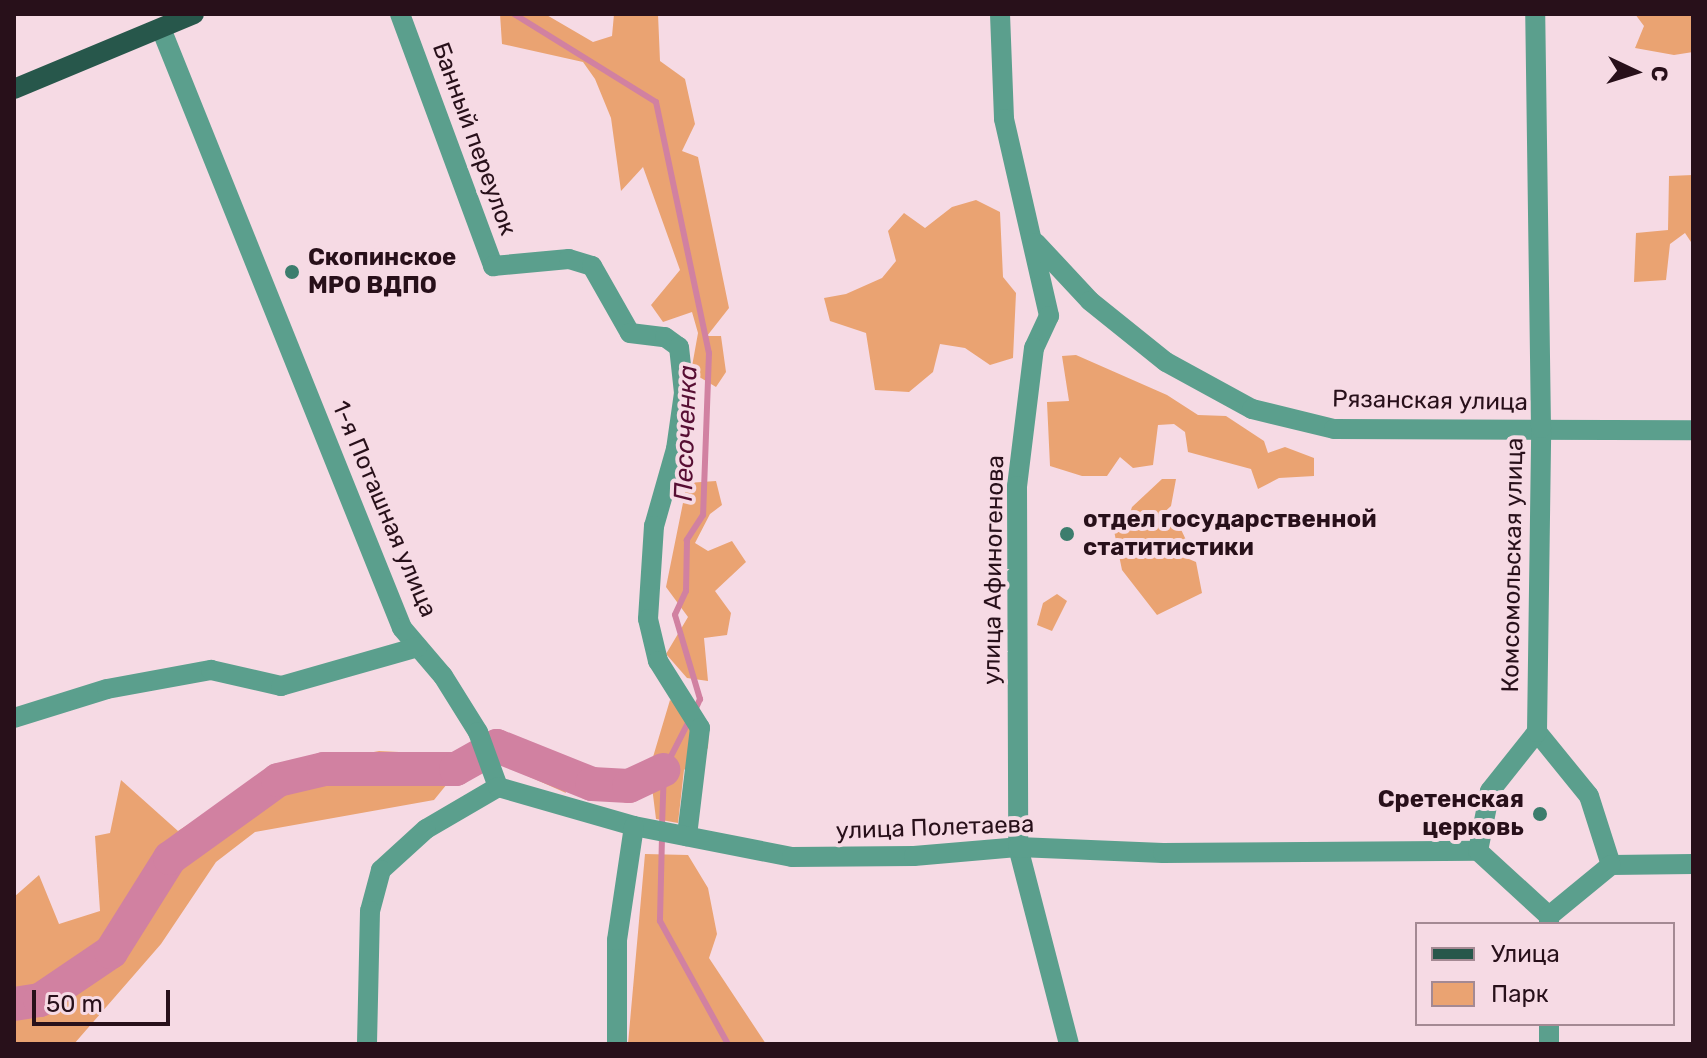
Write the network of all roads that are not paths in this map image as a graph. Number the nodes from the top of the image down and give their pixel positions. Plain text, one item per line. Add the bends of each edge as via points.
1 (194, 14) edge
2 (400, 14) edge
3 (1000, 14) edge
4 (1535, 14) edge
5 (162, 31) junction
6 (14, 89) edge
7 (1036, 243) junction
8 (1541, 428) junction
9 (1693, 430) edge
10 (418, 647) junction
11 (14, 718) edge
12 (1537, 732) junction
13 (498, 787) junction
14 (634, 826) junction
15 (687, 836) junction
16 (1018, 847) junction
17 (1478, 851) junction
18 (1693, 864) edge
19 (1611, 865) junction
20 (1549, 920) edge
21 (367, 1044) edge
22 (617, 1044) edge
23 (1069, 1044) edge

1 - 5 main road
2 - 15 street, Банный переулок via 493,266 569,259 592,266 630,333 665,337 679,347 684,393 676,449 654,526 648,619 658,661 700,728
3 - 7 street, улица Афиногенова via 1004,119
4 - 8 street, Комсомольская улица
5 - 6 main road
5 - 10 street, 1-я Поташная улица via 402,628
7 - 8 street, Рязанская улица via 1090,301 1166,362 1252,409 1334,429
7 - 16 street, улица Афиногенова via 1049,316 1034,348 1017,486
8 - 9 street, Рязанская улица
8 - 12 street, Комсомольская улица
10 - 11 street via 281,686 211,670 107,689
10 - 13 street, 1-я Поташная улица via 478,732
12 - 17 street via 1490,791
12 - 19 street via 1589,796
13 - 14 street, улица Полетаева
13 - 21 street via 426,829 381,870 370,911
14 - 15 street, улица Полетаева
14 - 22 street via 617,940
15 - 16 street, улица Полетаева via 792,857 914,856
16 - 17 street, улица Полетаева via 1163,853
16 - 23 street, улица Афиногенова
17 - 20 street
18 - 19 street
19 - 20 street

